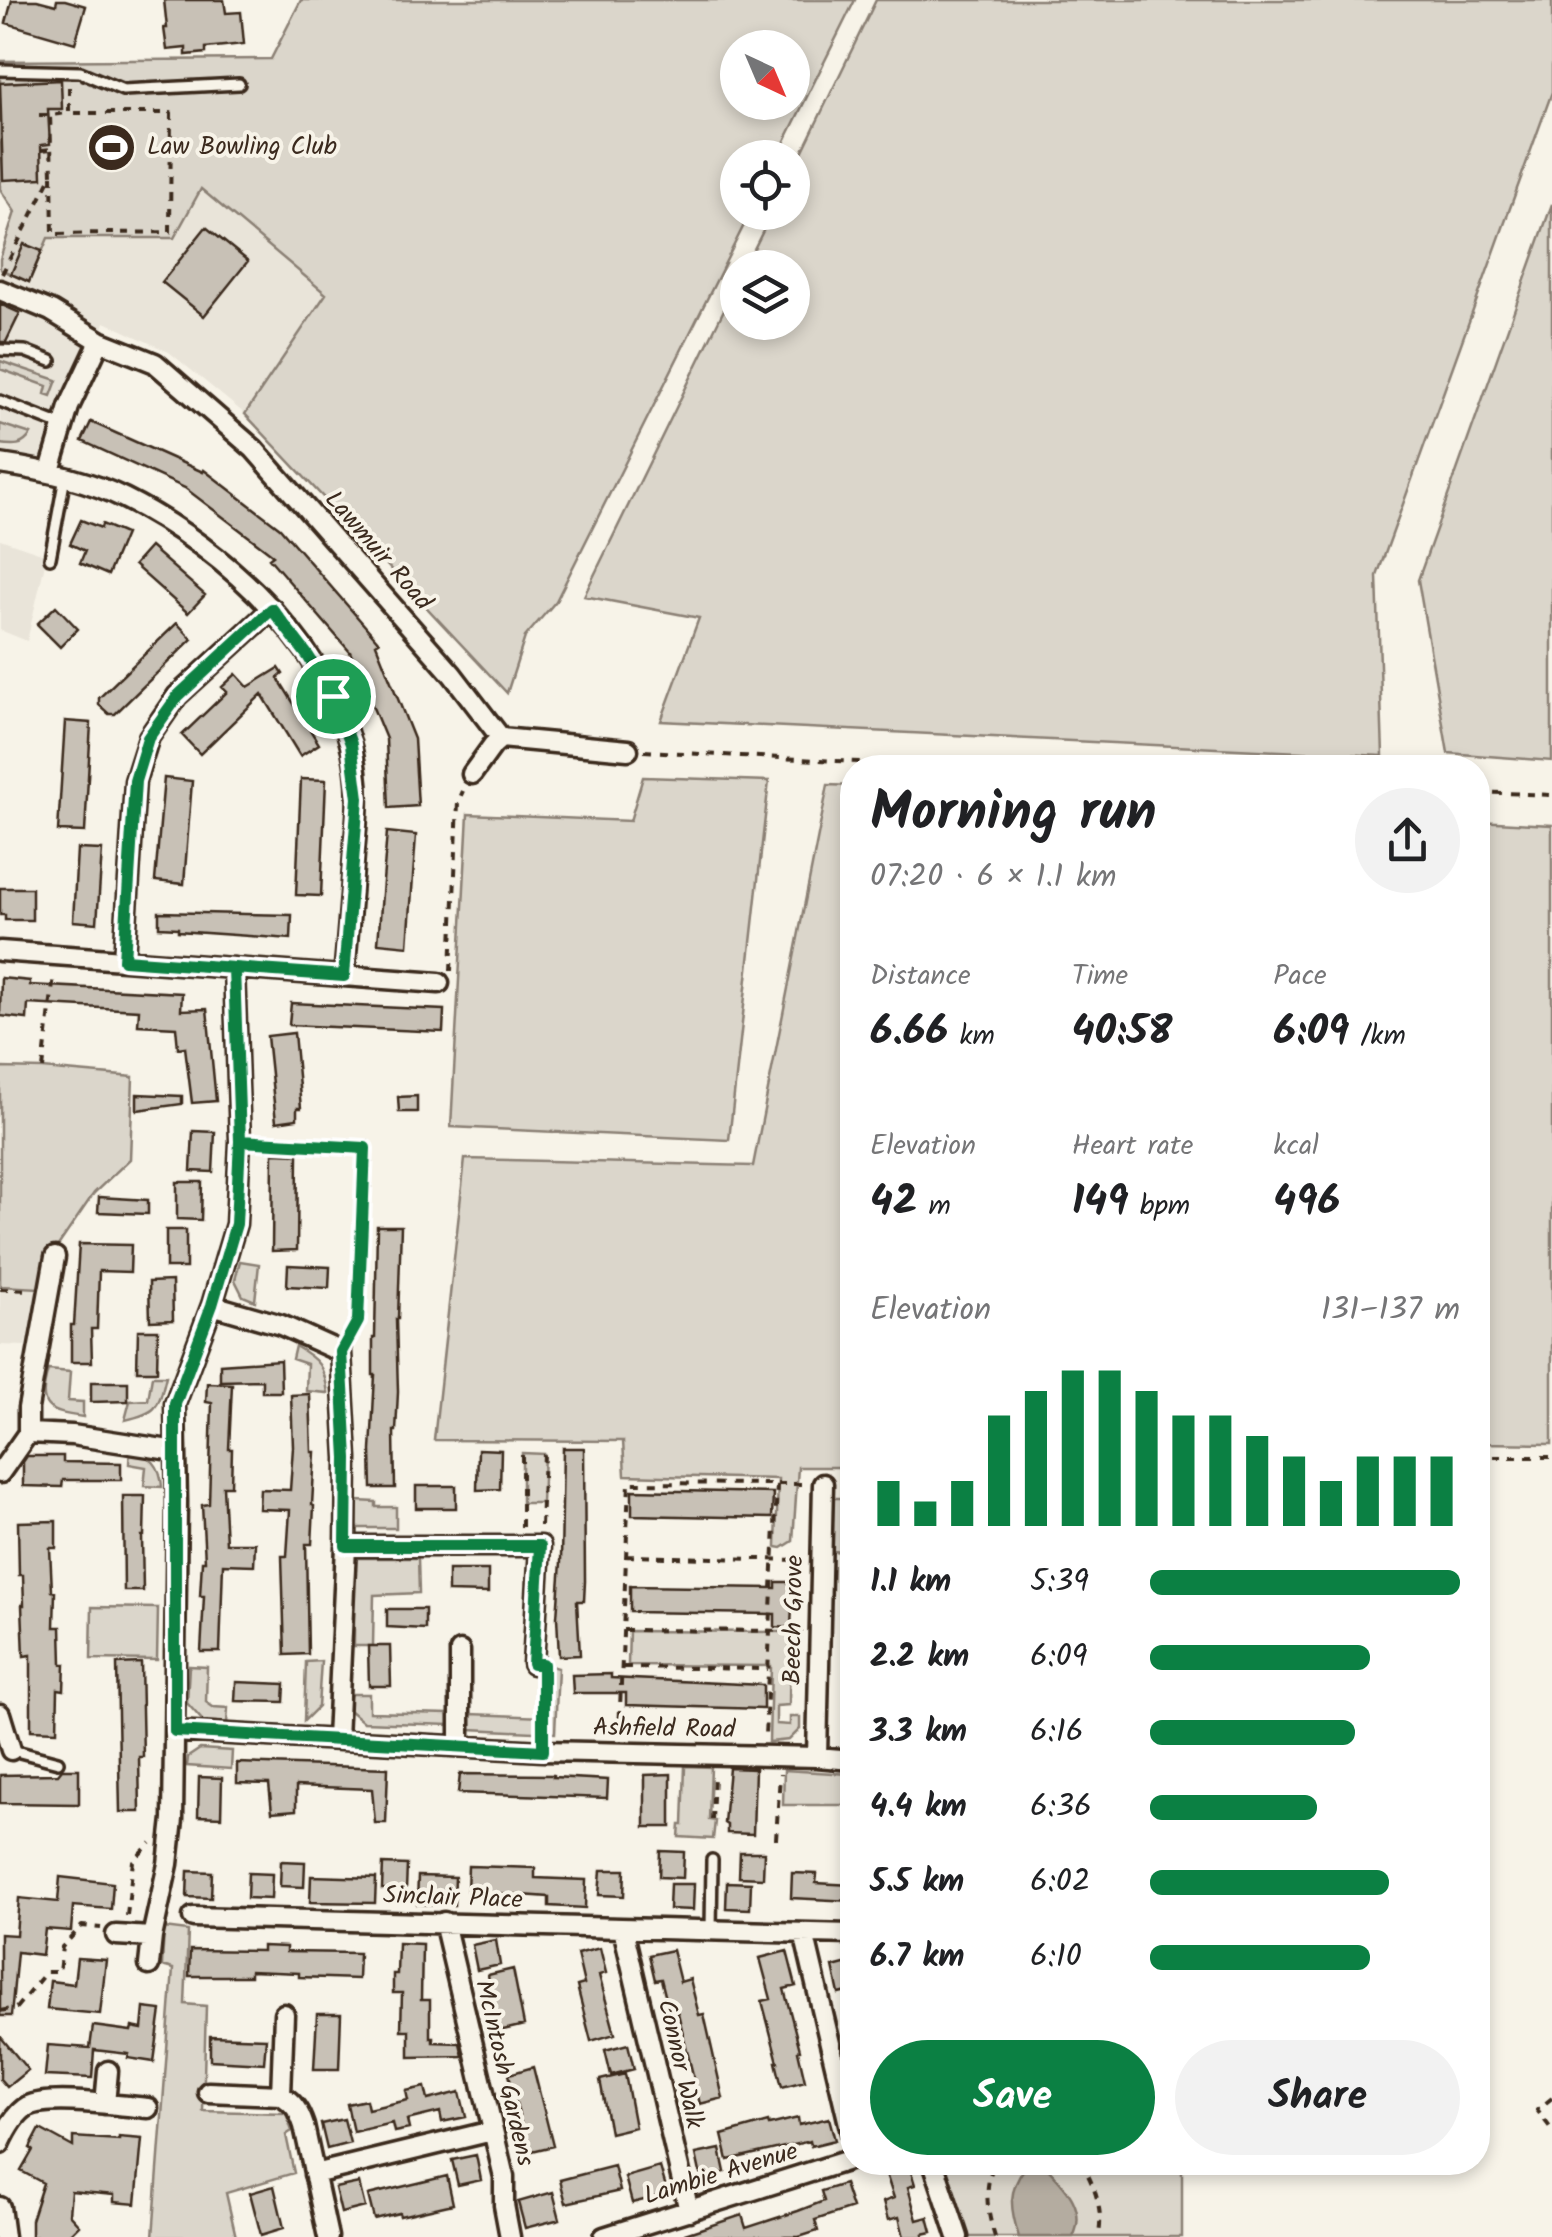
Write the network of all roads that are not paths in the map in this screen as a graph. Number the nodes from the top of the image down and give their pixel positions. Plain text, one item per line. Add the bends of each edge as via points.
1 (0, 70) edge
2 (239, 84) dead end
3 (0, 290) edge
4 (100, 340) junction
5 (0, 350) edge
6 (50, 360) dead end
7 (0, 402) edge
8 (64, 426) junction
9 (0, 464) edge
10 (58, 474) junction
11 (50, 558) dead end
12 (272, 609) junction
13 (502, 738) junction
14 (628, 750) road end
15 (472, 774) road end
16 (0, 951) edge
17 (124, 960) junction
18 (234, 968) junction
19 (344, 976) junction
20 (440, 984) road end
21 (240, 1141) junction
22 (362, 1220) road end
23 (56, 1256) dead end
24 (212, 1305) junction
25 (28, 1433) junction
26 (176, 1451) junction
27 (0, 1473) edge
28 (823, 1484) road end
29 (346, 1546) junction
30 (460, 1652) dead end
31 (533, 1664) road end
32 (0, 1714) edge
33 (175, 1731) junction
34 (337, 1740) junction
35 (460, 1746) junction
36 (11, 1750) joint
37 (817, 1757) junction
38 (840, 1759) edge
39 (58, 1762) dead end
40 (712, 1860) dead end
41 (193, 1916) dead end
42 (444, 1922) junction
43 (623, 1929) junction
44 (711, 1930) junction
45 (115, 1932) road end
46 (804, 1933) junction
47 (840, 1934) edge
48 (152, 1937) junction
49 (150, 1966) dead end
50 (284, 2014) dead end
51 (108, 2071) dead end
52 (840, 2086) edge
53 (208, 2092) dead end
54 (282, 2095) junction
55 (105, 2104) junction
56 (148, 2108) dead end
57 (492, 2131) junction
58 (0, 2144) edge
59 (840, 2163) edge
60 (314, 2174) junction
61 (937, 2175) edge
62 (0, 2207) edge
63 (689, 2211) junction
64 (4, 2237) edge
65 (326, 2237) edge
66 (510, 2237) edge
67 (604, 2237) edge
68 (958, 2237) edge

1 - 2 lane via 80,72 123,90
3 - 4 street, Lawmuir Road
4 - 8 street
4 - 13 street, Lawmuir Road via 155,364 254,449
5 - 6 lane
7 - 8 lane
8 - 10 street
9 - 10 street
10 - 11 lane
10 - 12 street via 123,497 203,546
12 - 17 street via 178,696 148,738 135,781
12 - 19 street via 322,675 351,744 358,798
13 - 14 street
13 - 15 street
16 - 17 street
17 - 18 street
18 - 19 street
18 - 21 street
19 - 20 street
21 - 22 lane via 365,1148
21 - 24 street via 236,1224
23 - 25 street
24 - 26 street via 175,1404
24 - 29 street via 341,1352
25 - 26 street
25 - 27 street
26 - 33 street
28 - 37 street, Beech Grove
29 - 31 street via 531,1546
29 - 34 street
30 - 35 street
32 - 36 street
33 - 34 street, Ashfield Road
33 - 48 street via 168,1864
34 - 35 street, Ashfield Road
35 - 37 street, Ashfield Road
36 - 39 lane
37 - 38 street, Ashfield Road
40 - 44 lane
41 - 42 street, Sinclair Place
42 - 43 street, Sinclair Place
42 - 57 street, McIntosh Gardens
43 - 44 street, Sinclair Place
43 - 63 street, Connor Walk
44 - 46 street, Sinclair Place
45 - 48 street
46 - 47 street, Sinclair Place
46 - 52 street
48 - 49 street
50 - 54 street
51 - 55 street
53 - 54 street
54 - 60 street via 299,2111
55 - 56 street
55 - 58 street via 29,2106
57 - 60 street
57 - 66 street, McIntosh Gardens
59 - 63 street, Lambie Avenue
60 - 65 street
61 - 68 street
62 - 64 street
63 - 67 street, Lambie Avenue

